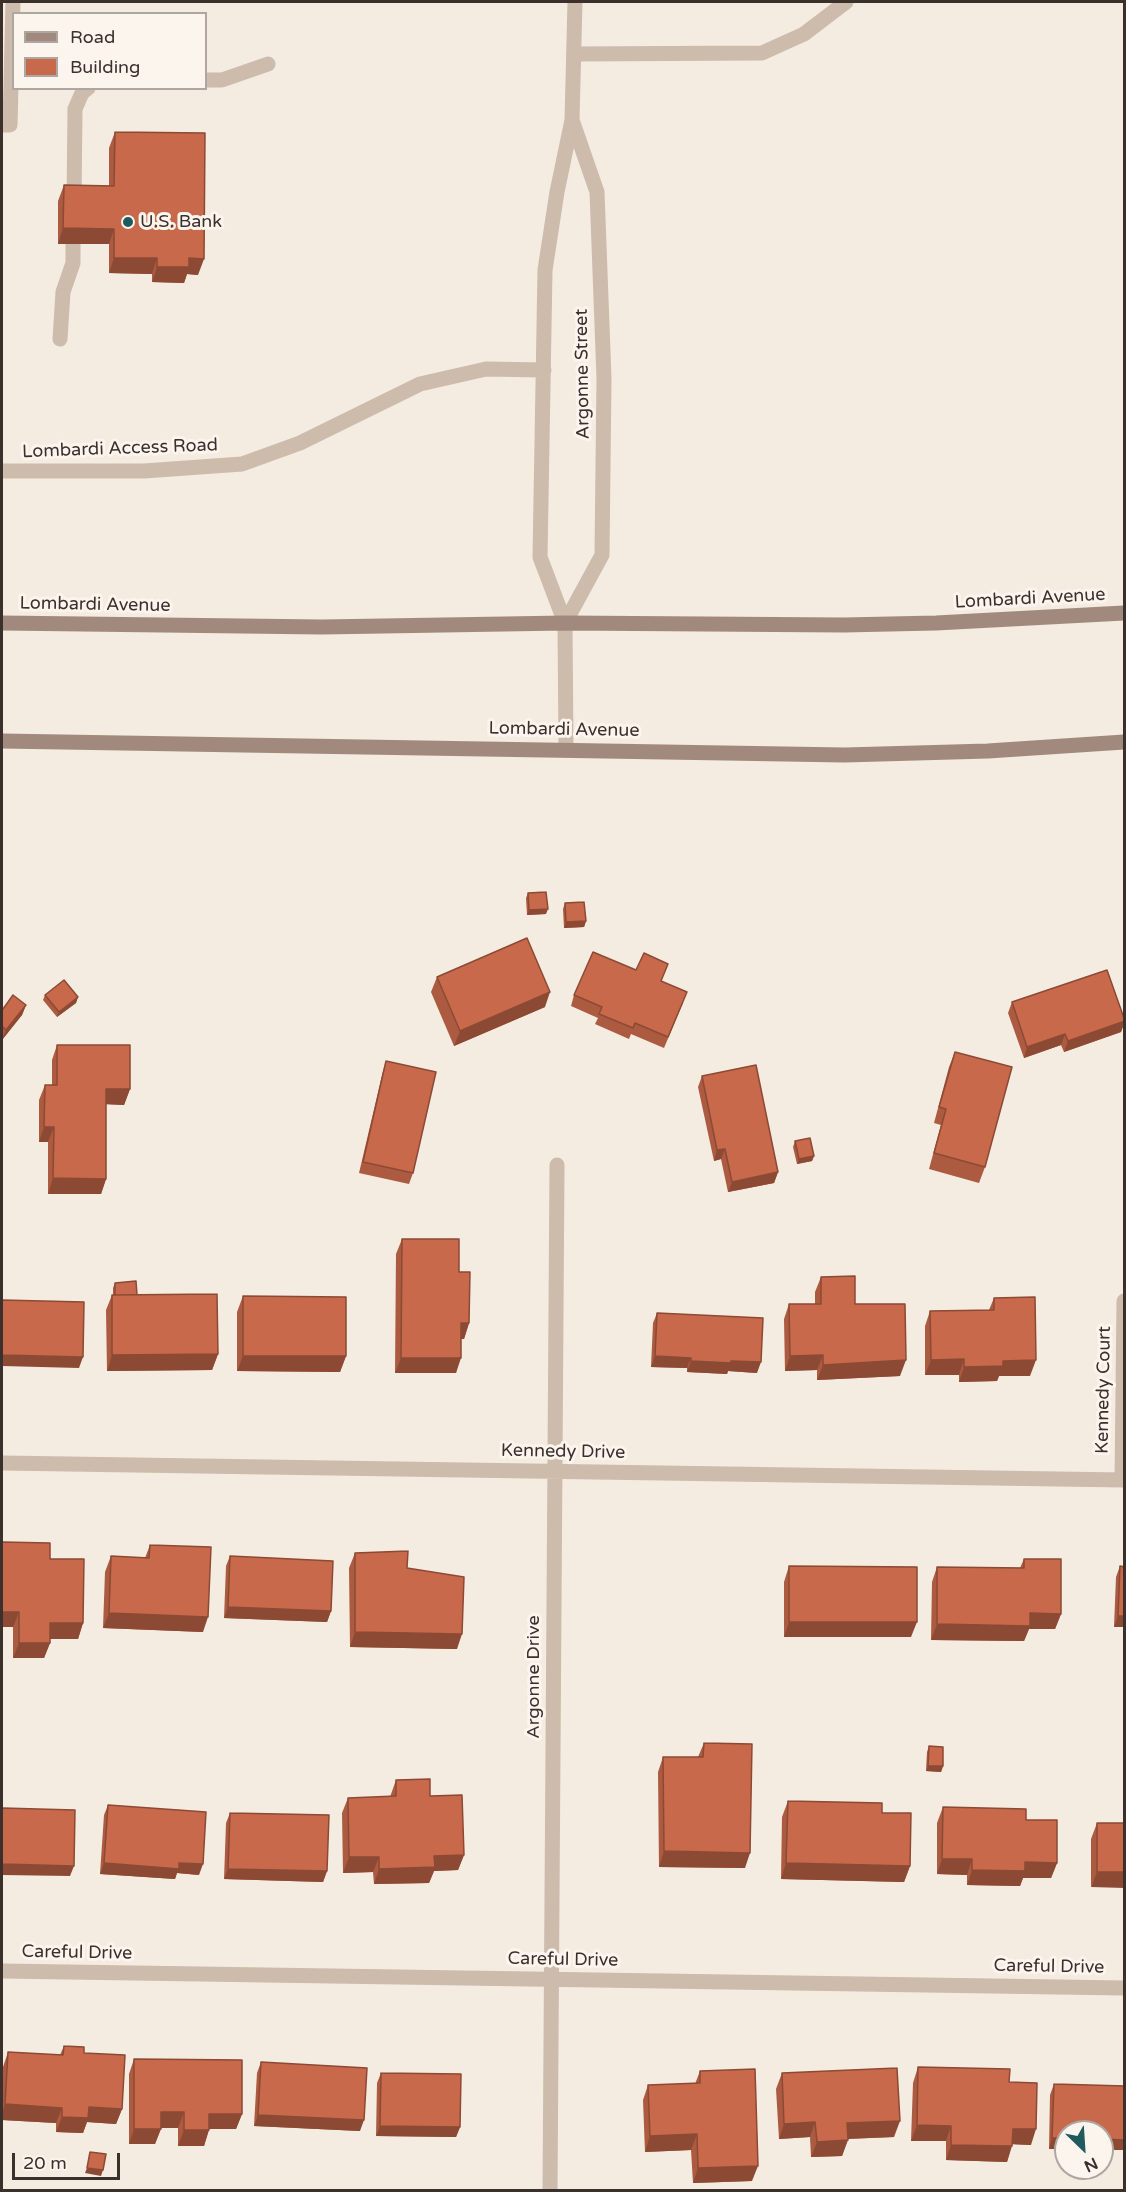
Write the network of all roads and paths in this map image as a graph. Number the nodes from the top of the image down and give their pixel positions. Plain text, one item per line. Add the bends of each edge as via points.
1 (575, 2) edge
2 (846, 2) edge
3 (12, 43) edge
4 (574, 54) junction
5 (268, 64) dead end
6 (207, 80) edge
7 (86, 90) edge
8 (572, 120) junction
9 (2, 124) edge
10 (74, 201) edge
11 (73, 244) edge
12 (60, 339) dead end
13 (544, 370) junction
14 (2, 471) edge
15 (1125, 613) edge
16 (2, 623) edge
17 (565, 623) junction
18 (2, 741) edge
19 (1125, 742) edge
20 (566, 749) junction
21 (557, 1165) dead end
22 (1125, 1301) edge
23 (2, 1463) edge
24 (555, 1472) junction
25 (1123, 1480) edge
26 (2, 1971) edge
27 (551, 1980) junction
28 (1125, 1988) edge
29 (550, 2190) edge

1 - 4 street, Argonne Street
2 - 4 street via 804,33 762,53
3 - 9 street via 10,125
4 - 8 street, Argonne Street
5 - 6 street via 222,80
7 - 10 street via 75,109
8 - 13 street, Argonne Street via 545,270
8 - 17 street, Argonne Street via 597,192 604,378 602,555
11 - 12 street via 73,263 63,292
13 - 14 street, Lombardi Access Road via 486,369 420,384 300,443 242,464 144,471
13 - 17 street, Argonne Street via 540,557
15 - 17 main road, Lombardi Avenue via 898,624
16 - 17 main road, Lombardi Avenue via 322,627
17 - 20 street, Argonne Street
18 - 20 main road, Lombardi Avenue
19 - 20 main road, Lombardi Avenue via 845,755
21 - 24 street, Argonne Drive
22 - 25 street, Kennedy Court
23 - 24 street, Kennedy Drive
24 - 25 street, Kennedy Drive
24 - 27 street, Argonne Drive
26 - 27 street, Careful Drive
27 - 28 street, Careful Drive
27 - 29 street, Argonne Drive

